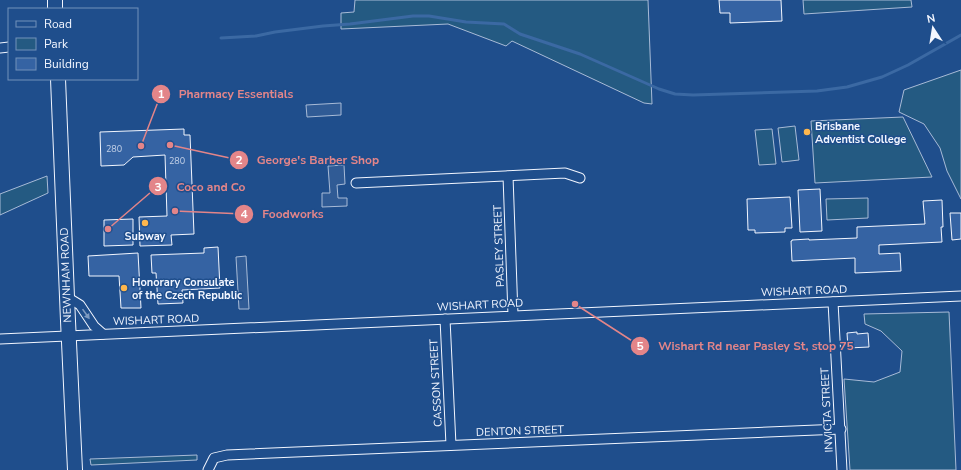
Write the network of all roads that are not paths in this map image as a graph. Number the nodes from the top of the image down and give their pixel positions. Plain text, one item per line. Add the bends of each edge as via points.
1 (58, 80) edge
2 (508, 176) junction
3 (580, 178) dead end
4 (356, 183) dead end
5 (961, 296) edge
6 (67, 297) junction
7 (833, 302) junction
8 (513, 315) junction
9 (444, 319) junction
10 (103, 334) junction
11 (68, 336) junction
12 (0, 339) edge
13 (841, 429) junction
14 (451, 445) junction
15 (75, 470) edge
16 (208, 470) edge
17 (842, 470) edge

1 - 6 main road, NEWNHAM ROAD
2 - 3 street via 565,173
2 - 4 street
2 - 8 street, PASLEY STREET
5 - 7 street, WISHART ROAD
6 -> 10 street via 80,305 94,326
6 - 11 main road, NEWNHAM ROAD
7 - 8 street, WISHART ROAD
7 - 13 street, INVICTA STREET
8 - 9 street, WISHART ROAD
9 - 10 street, WISHART ROAD
9 - 14 street, CASSON STREET
10 - 11 street, WISHART ROAD
11 - 12 street, WISHART ROAD
11 - 15 main road, NEWNHAM ROAD
13 - 14 street, DENTON STREET
13 - 17 street, INVICTA STREET
14 - 16 street, DENTON STREET via 227,455 214,458

